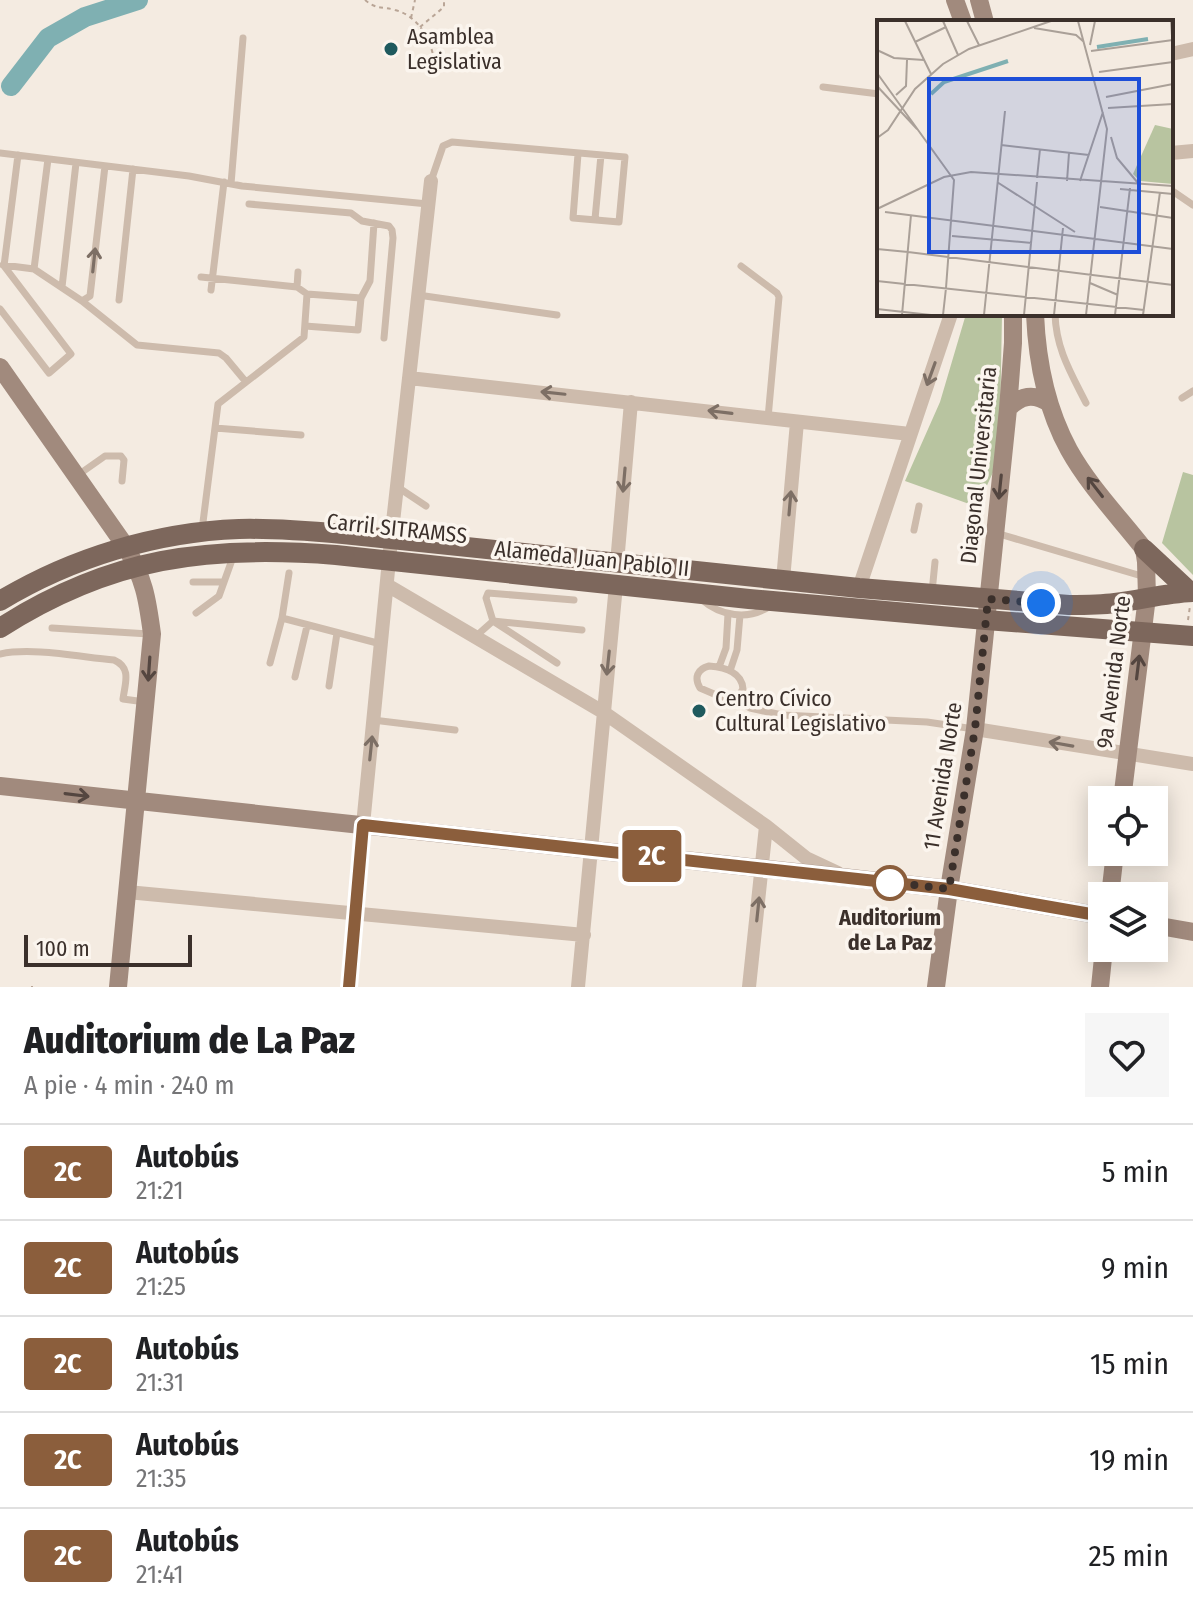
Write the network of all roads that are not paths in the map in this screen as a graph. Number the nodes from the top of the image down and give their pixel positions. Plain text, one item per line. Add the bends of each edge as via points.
1 (955, 0) edge
2 (979, 0) edge
3 (962, 20) edge
4 (984, 20) edge
5 (243, 38) dead end
6 (1193, 49) edge
7 (1173, 54) edge
8 (823, 87) dead end
9 (877, 94) edge
10 (1193, 151) edge
11 (0, 153) edge
12 (1173, 153) edge
13 (578, 154) junction
14 (18, 155) junction
15 (601, 155) junction
16 (48, 159) junction
17 (76, 163) junction
18 (105, 166) junction
19 (133, 169) junction
20 (431, 181) joint
21 (227, 183) junction
22 (1173, 191) edge
23 (249, 204) dead end
24 (428, 204) junction
25 (1193, 205) edge
26 (595, 219) junction
27 (374, 223) junction
28 (2, 265) edge
29 (741, 266) dead end
30 (34, 269) junction
31 (298, 272) dead end
32 (201, 277) dead end
33 (212, 279) junction
34 (62, 287) junction
35 (297, 287) junction
36 (211, 290) dead end
37 (307, 294) junction
38 (418, 295) junction
39 (361, 298) junction
40 (119, 300) dead end
41 (82, 301) junction
42 (0, 309) edge
43 (557, 315) dead end
44 (950, 316) edge
45 (1013, 316) edge
46 (1035, 316) edge
47 (1055, 316) edge
48 (305, 326) junction
49 (384, 338) dead end
50 (1036, 341) junction
51 (1013, 343) junction
52 (0, 367) edge
53 (409, 378) junction
54 (246, 382) junction
55 (1193, 391) edge
56 (1182, 398) dead end
57 (631, 402) junction
58 (1049, 403) junction
59 (1086, 403) dead end
60 (1008, 409) junction
61 (768, 418) junction
62 (797, 422) junction
63 (215, 428) junction
64 (910, 434) junction
65 (301, 435) dead end
66 (76, 476) junction
67 (122, 481) dead end
68 (397, 486) junction
69 (426, 506) dead end
70 (919, 506) dead end
71 (914, 530) dead end
72 (202, 532) junction
73 (995, 533) junction
74 (1144, 549) junction
75 (390, 550) junction
76 (235, 552) junction
77 (131, 557) junction
78 (935, 562) dead end
79 (617, 563) junction
80 (289, 573) dead end
81 (783, 580) junction
82 (193, 582) dead end
83 (224, 582) junction
84 (387, 585) junction
85 (616, 585) junction
86 (859, 588) junction
87 (697, 594) junction
88 (932, 594) junction
89 (1192, 596) edge
90 (574, 600) dead end
91 (0, 601) edge
92 (775, 602) junction
93 (1145, 607) junction
94 (987, 610) junction
95 (196, 613) dead end
96 (728, 614) junction
97 (740, 615) junction
98 (0, 617) edge
99 (282, 618) junction
100 (493, 621) junction
101 (307, 626) junction
102 (0, 628) edge
103 (52, 628) dead end
104 (1191, 629) edge
105 (582, 630) dead end
106 (337, 633) junction
107 (152, 634) junction
108 (475, 637) junction
109 (381, 644) junction
110 (0, 654) edge
111 (270, 663) dead end
112 (557, 663) dead end
113 (719, 667) junction
114 (730, 671) junction
115 (295, 677) dead end
116 (329, 686) dead end
117 (736, 700) junction
118 (146, 702) junction
119 (603, 712) junction
120 (373, 720) junction
121 (975, 729) junction
122 (455, 730) dead end
123 (1128, 755) junction
124 (1193, 764) edge
125 (0, 786) edge
126 (1124, 786) edge
127 (136, 801) junction
128 (363, 825) junction
129 (766, 826) junction
130 (590, 850) junction
131 (762, 868) junction
132 (851, 878) junction
133 (949, 889) junction
134 (127, 892) junction
135 (1088, 914) edge
136 (356, 915) junction
137 (1168, 928) edge
138 (1193, 932) edge
139 (584, 935) junction
140 (1103, 962) edge
141 (118, 987) edge
142 (349, 987) edge
143 (578, 987) edge
144 (749, 987) edge
145 (936, 987) edge
146 (1100, 987) edge

1 - 3 street
2 - 4 street
5 - 21 lane
6 - 7 street
8 - 9 lane
10 - 12 street
11 - 14 lane
13 - 15 lane
13 - 20 lane via 447,143
13 - 26 lane via 573,218
14 - 16 lane
14 - 28 lane
15 - 26 lane
15 - 26 lane via 625,157 619,222
16 - 17 lane
16 - 30 lane
17 - 18 lane
17 - 34 lane
18 - 19 lane
41 -> 18 lane via 90,296
19 - 21 lane
19 - 40 lane
20 - 24 street
21 - 24 lane
21 - 33 lane
22 - 25 lane
23 - 27 lane via 351,213
24 - 38 street
27 - 39 lane via 370,281
27 - 49 lane via 387,225 393,236
28 - 30 lane
28 - 42 lane via 71,354 49,373
29 - 61 lane via 779,297
30 - 34 lane
31 - 35 lane
32 - 33 lane
33 - 35 lane
33 - 36 lane
34 - 41 lane
35 - 37 lane
37 - 39 lane
37 - 48 lane
38 - 43 lane
38 - 53 street
39 - 48 lane via 358,330
41 - 54 lane via 137,345 219,353
44 -> 64 street
45 - 51 street, Diagonal Universitaria
46 - 50 street
47 - 59 lane via 1062,356
48 - 54 lane via 304,337
50 - 51 street via 1027,356
50 - 58 street
51 - 60 street, Diagonal Universitaria
52 - 66 street
57 -> 53 street
53 - 68 street
54 - 63 lane via 218,404
55 - 56 lane
61 -> 57 street
57 -> 79 street
58 - 60 street via 1027,396
74 -> 58 street via 1069,450
60 -> 73 street, Diagonal Universitaria
61 - 62 street
62 - 64 street
81 -> 62 street
63 - 65 lane
63 - 72 lane
64 - 86 street
66 - 67 lane via 105,456 121,456
66 - 77 street
68 - 69 lane
68 - 75 street
70 - 71 lane
72 - 75 main road, Alameda Juan Pablo II via 297,530
72 - 77 main road, Alameda Juan Pablo II
73 - 93 lane
73 - 94 street, Diagonal Universitaria
74 - 89 main road
74 - 93 street, 9a Avenida Norte
75 - 76 main road, Alameda Juan Pablo II
75 - 77 main road, Carril SITRAMSS via 247,541
75 - 79 main road, Alameda Juan Pablo II
75 - 84 street
75 - 85 main road, Alameda Juan Pablo II
75 - 94 main road, Carril SITRAMSS
76 - 77 main road, Alameda Juan Pablo II
76 - 83 lane
77 - 91 main road, Alameda Juan Pablo II via 39,580
77 - 98 main road, Carril SITRAMSS via 44,591
77 - 102 main road, Alameda Juan Pablo II
77 - 107 street via 147,595
78 - 88 lane
79 - 81 main road, Alameda Juan Pablo II
80 - 99 lane
81 - 86 main road, Alameda Juan Pablo II
82 - 83 lane
83 - 95 lane via 216,599
84 - 108 street
84 - 109 street
85 - 87 main road, Alameda Juan Pablo II
85 -> 119 street
86 - 88 main road, Alameda Juan Pablo II
87 - 92 main road, Alameda Juan Pablo II
87 - 96 lane
88 - 94 main road, Alameda Juan Pablo II
89 - 93 main road, Alameda Juan Pablo II
90 - 100 lane via 488,593
92 - 94 main road, Alameda Juan Pablo II
92 - 97 lane via 760,612
93 - 94 main road, Alameda Juan Pablo II
93 - 94 main road, Alameda Juan Pablo II via 1118,603
93 - 94 main road, Carril SITRAMSS via 1089,617
93 - 104 main road, Alameda Juan Pablo II
123 -> 93 street, 9a Avenida Norte
94 - 121 street, 11 Avenida Norte
96 - 97 lane
96 - 113 lane
97 - 114 lane
99 - 101 lane
99 - 111 lane
100 - 105 lane
100 - 108 lane
100 - 112 lane
101 - 106 lane
101 - 115 lane
103 - 107 lane
106 - 109 lane
106 - 116 lane
107 -> 118 street
108 - 119 street
109 - 120 street
110 - 118 lane via 114,660 126,670 123,699
113 - 114 lane
113 - 117 lane via 699,671 698,686
114 - 117 lane via 742,682
117 - 121 lane via 782,715
118 - 127 street
119 - 129 street
119 - 130 street
120 - 122 lane
128 -> 120 street
123 -> 121 street
121 - 133 street, 11 Avenida Norte
123 - 124 street
123 - 126 street, 9a Avenida Norte
125 -> 127 street
127 - 128 street
127 - 134 street
128 - 130 street
128 - 136 street
129 - 131 street
129 - 132 street via 806,858
130 - 131 street
130 - 139 street
131 - 132 street
144 -> 131 street
132 - 133 street
133 - 135 street
133 - 145 street, 11 Avenida Norte
134 - 136 street
134 - 141 street
136 - 139 street
136 - 142 street
137 - 138 street
139 - 143 street
140 - 146 street

